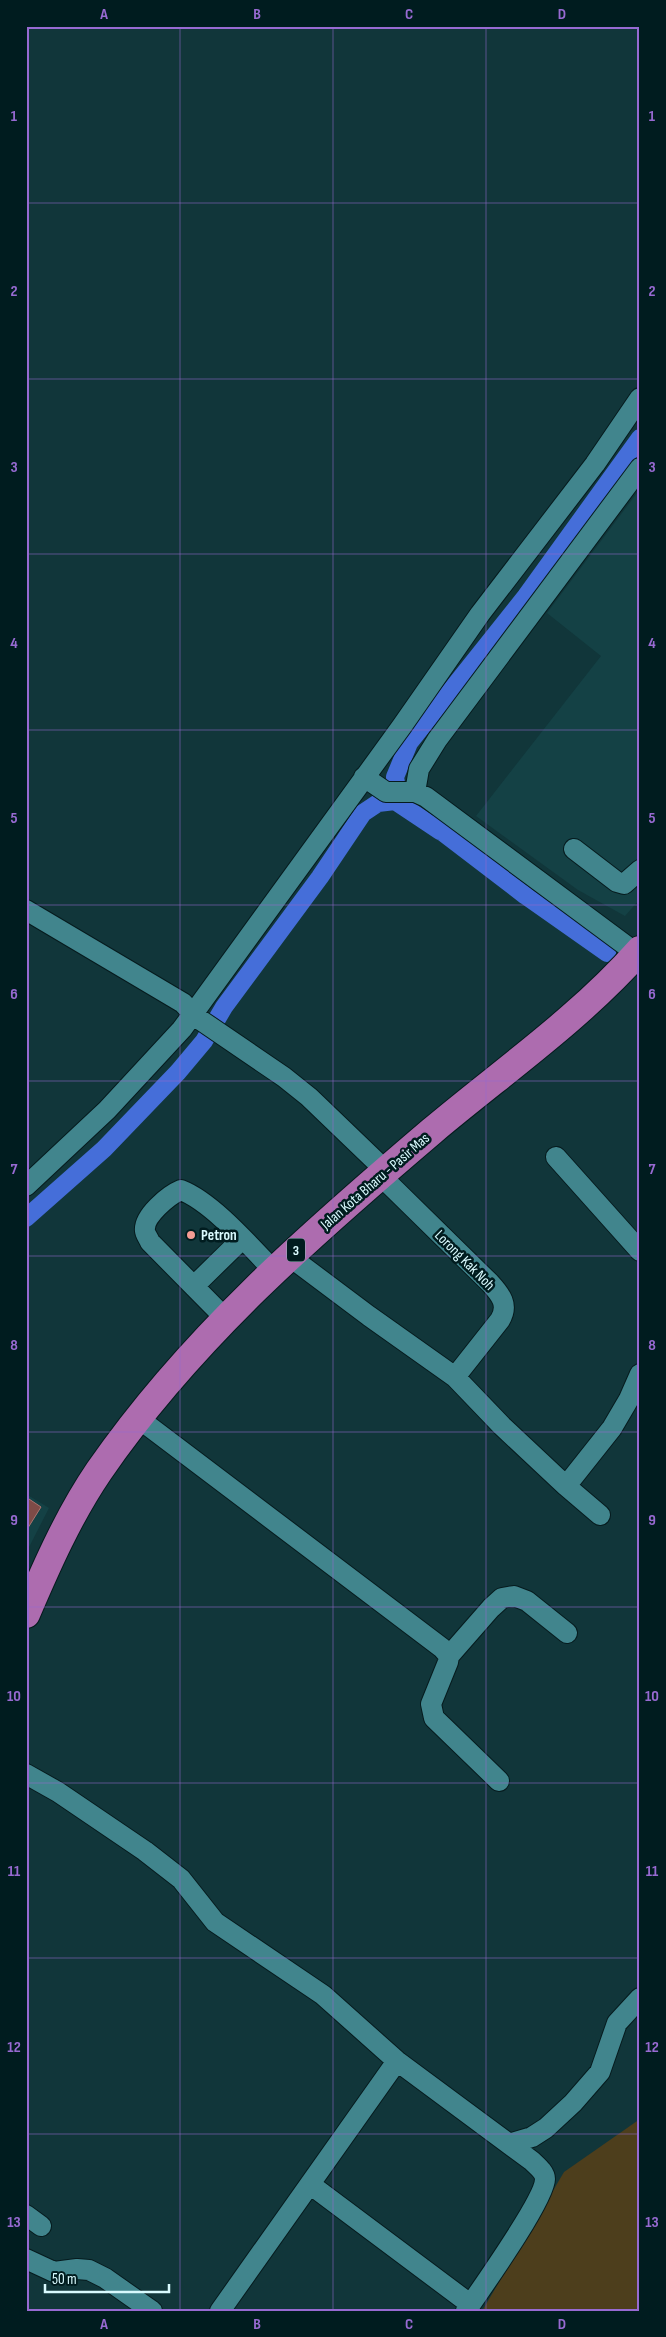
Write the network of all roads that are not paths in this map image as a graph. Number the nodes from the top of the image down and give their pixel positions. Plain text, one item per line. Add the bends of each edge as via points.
1 (640, 398) edge
2 (640, 468) edge
3 (374, 784) junction
4 (415, 792) junction
5 (574, 848) dead end
6 (640, 870) edge
7 (26, 910) edge
8 (639, 953) edge
9 (196, 1017) junction
10 (556, 1156) dead end
11 (384, 1173) junction
12 (26, 1186) edge
13 (242, 1239) junction
14 (640, 1251) edge
15 (281, 1263) junction
16 (194, 1286) junction
17 (225, 1318) junction
18 (455, 1377) junction
19 (638, 1382) edge
20 (138, 1418) junction
21 (566, 1486) junction
22 (600, 1515) dead end
23 (33, 1577) edge
24 (26, 1614) edge
25 (567, 1633) dead end
26 (449, 1656) junction
27 (26, 1774) edge
28 (499, 1781) dead end
29 (640, 1998) edge
30 (397, 2061) junction
31 (509, 2144) junction
32 (311, 2185) junction
33 (26, 2259) edge
34 (468, 2308) edge
35 (152, 2311) edge
36 (220, 2311) edge

1 - 3 street via 595,464 480,614
2 - 4 street via 437,740 419,769
3 - 4 street
3 - 9 street
4 - 8 street
5 - 6 street via 624,884
7 - 9 street, Lorong Kak Noh via 183,1003
8 - 11 highway, Jalan Kota Bharu - Pasir Mas / 3 via 598,994
9 - 11 street, Lorong Kak Noh via 290,1082 350,1134
9 - 12 street
10 - 14 street
11 - 15 highway, Jalan Kota Bharu - Pasir Mas / 3
11 - 18 street, Lorong Kak Noh via 490,1283 504,1304 505,1312 500,1320
13 - 15 street
13 - 16 street
13 - 16 street via 194,1195 181,1190 170,1194 148,1219 145,1231 150,1242
15 - 17 highway, Jalan Kota Bharu - Pasir Mas / 3
15 - 18 street via 369,1316
16 - 17 street
17 - 20 highway, Jalan Kota Bharu - Pasir Mas / 3
18 - 21 street
19 - 21 street via 617,1420
20 - 23 highway, Jalan Kota Bharu - Pasir Mas / 3 via 98,1473
20 - 26 street
21 - 22 street
23 - 24 highway, Jalan Kota Bharu - Pasir Mas / 3
25 - 26 street via 527,1601 514,1596 502,1598
26 - 28 street via 446,1671 430,1704 434,1718
27 - 30 street via 58,1792 180,1879 215,1922 323,1996
29 - 31 street via 617,2023 600,2072 574,2103 532,2137
30 - 31 street
30 - 32 street
31 - 34 street via 542,2171 544,2186 526,2220
32 - 34 street
32 - 36 street
33 - 35 street via 54,2272 89,2270

